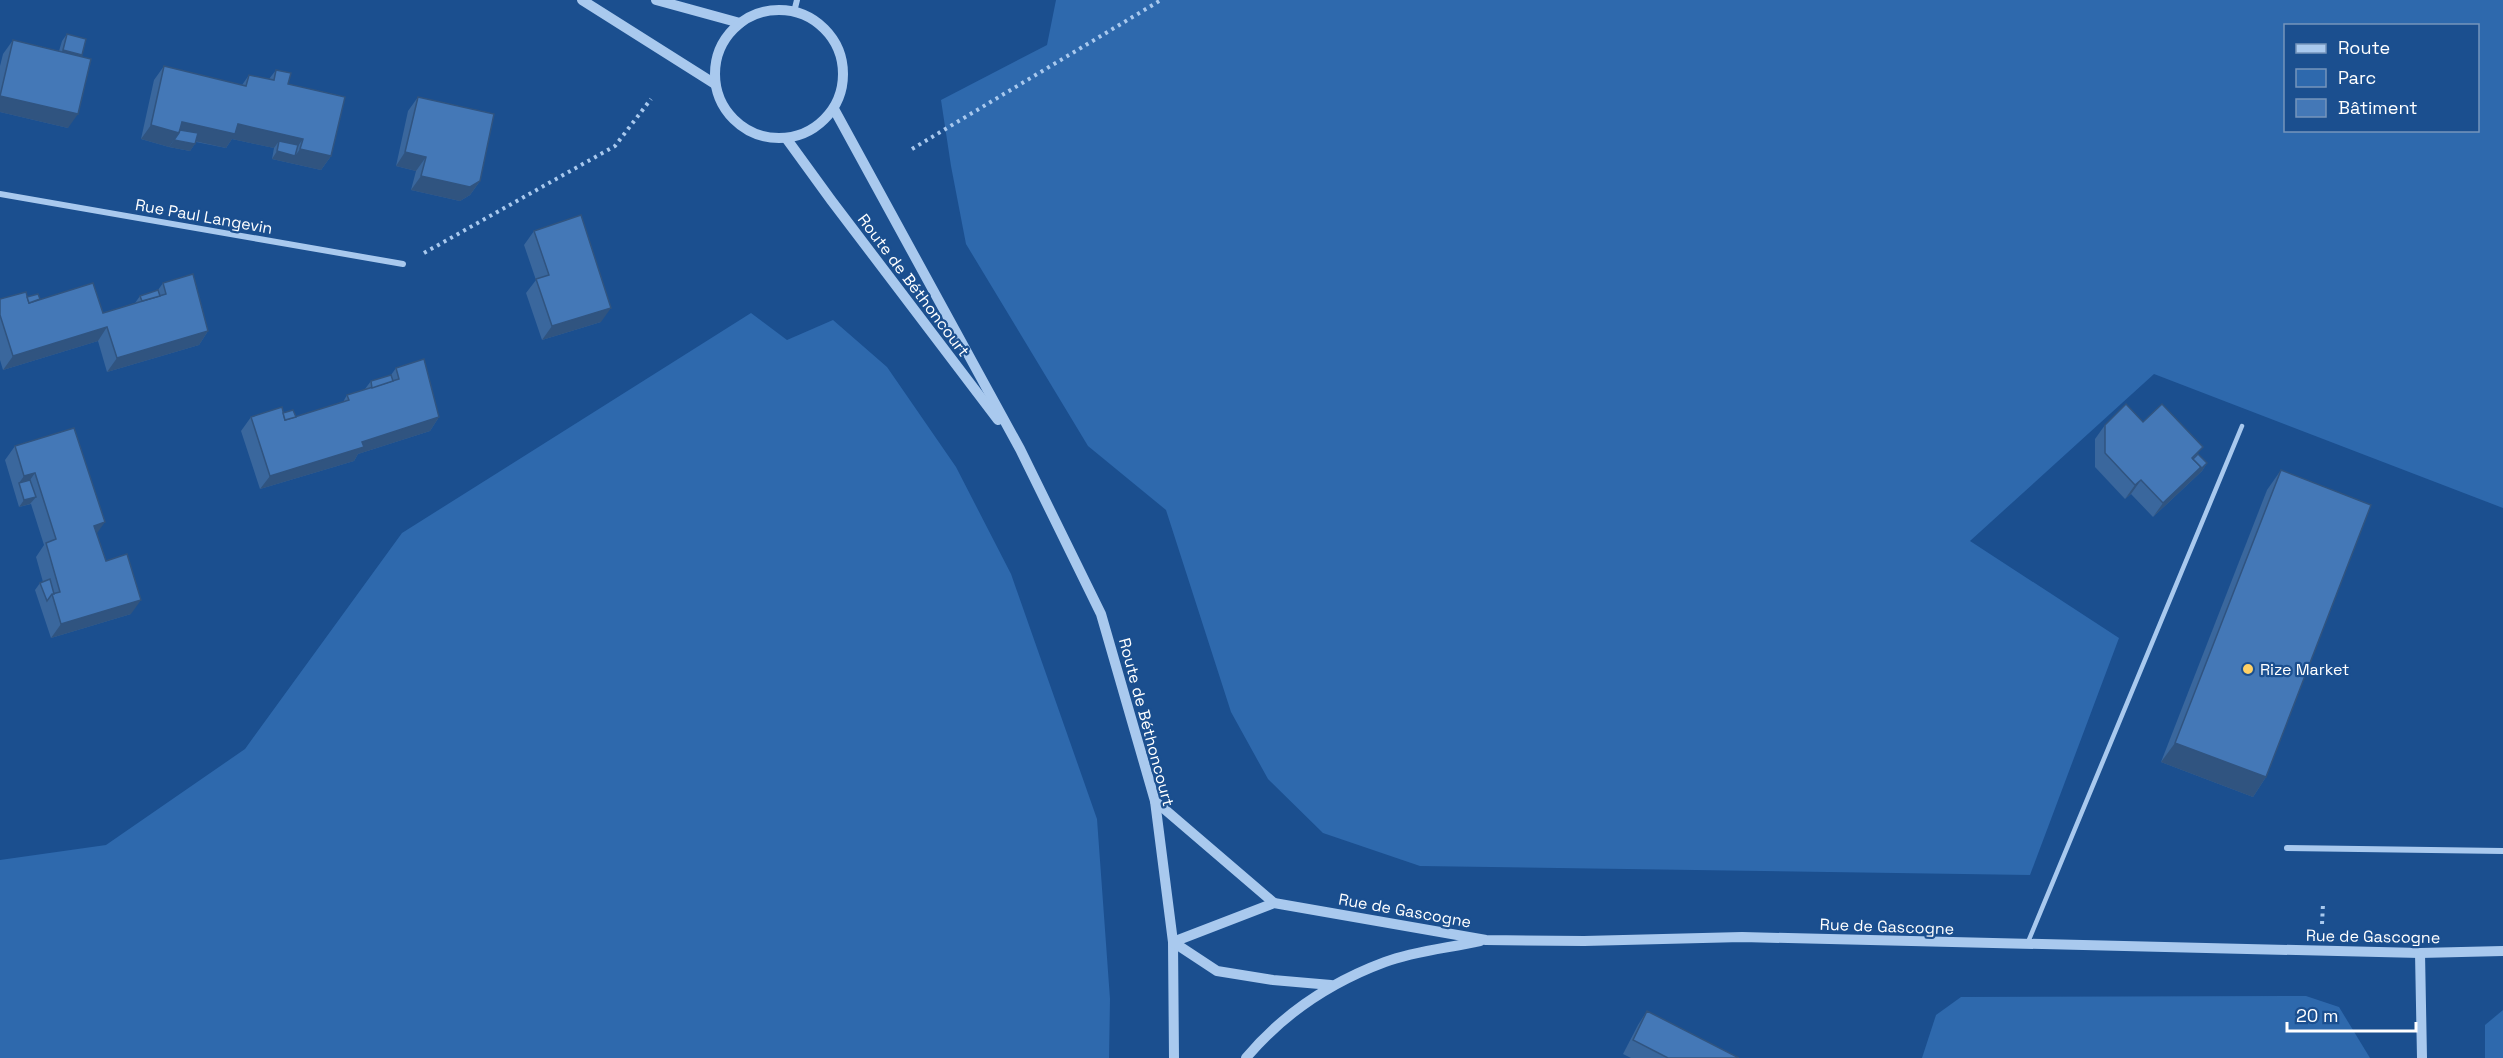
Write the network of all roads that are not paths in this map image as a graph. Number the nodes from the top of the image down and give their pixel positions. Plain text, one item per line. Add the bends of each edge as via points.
1 (582, 0) edge
2 (656, 0) edge
3 (797, 0) edge
4 (794, 12) junction
5 (740, 23) junction
6 (715, 84) junction
7 (834, 109) junction
8 (786, 138) junction
9 (0, 194) edge
10 (403, 264) road end
11 (2242, 426) dead end
12 (1020, 449) junction
13 (1155, 801) junction
14 (2287, 848) dead end
15 (2503, 851) edge
16 (1274, 903) junction
17 (1486, 940) junction
18 (1173, 942) junction
19 (2027, 945) junction
20 (2503, 951) edge
21 (2420, 952) junction
22 (1331, 985) junction
23 (1174, 1058) edge
24 (1246, 1058) edge
25 (2422, 1058) edge

1 - 6 street
2 - 5 street
3 - 4 street
4 - 5 street via 775,10
4 - 7 street via 813,19 839,50 844,70 842,90
5 - 6 street via 719,50
6 - 8 street via 732,119 767,138
7 - 8 street via 805,134
7 - 12 street, Route de Béthoncourt
8 - 12 street, Route de Béthoncourt
9 - 10 street, Rue Paul Langevin
11 - 19 lane
12 - 13 street, Route de Béthoncourt via 1101,614
13 - 16 street
13 - 18 street, Route de Béthoncourt
14 - 15 street
16 - 17 street, Rue de Gascogne
16 - 18 street
17 - 19 street, Rue de Gascogne via 1742,937
17 - 22 street via 1387,961
18 - 22 street via 1217,971
18 - 23 street, Route de Béthoncourt
19 - 21 street, Rue de Gascogne
20 - 21 street, Rue de Gascogne
21 - 25 street
22 - 24 street via 1267,1033

